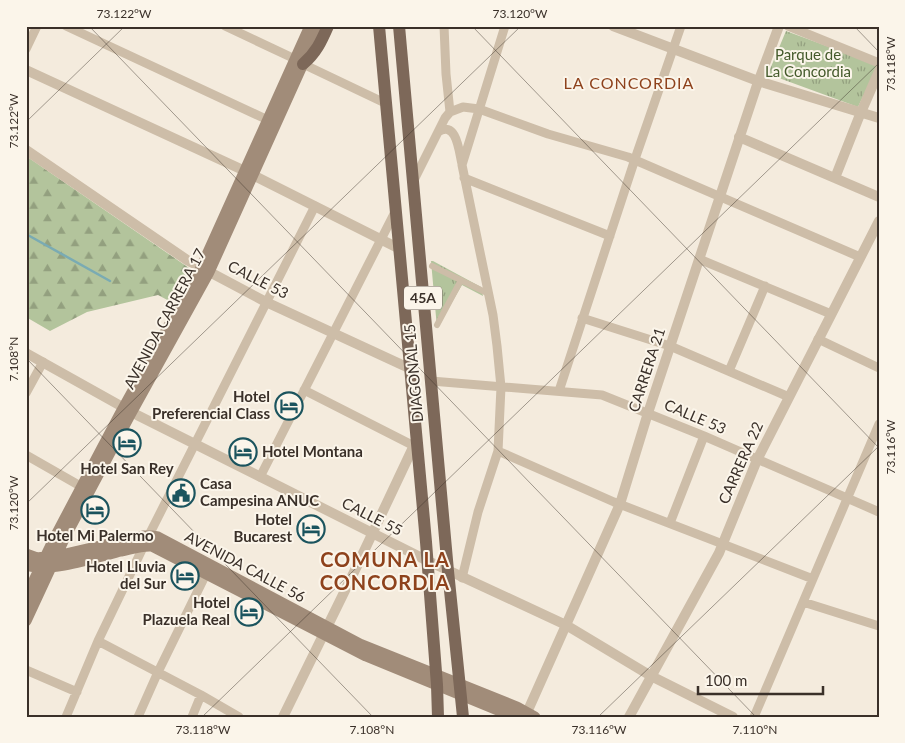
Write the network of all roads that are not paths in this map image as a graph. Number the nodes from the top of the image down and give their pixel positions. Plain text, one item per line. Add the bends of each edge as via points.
1 (37, 26) edge
2 (66, 26) edge
3 (225, 26) edge
4 (310, 26) edge
5 (320, 26) edge
6 (328, 26) edge
7 (379, 26) edge
8 (399, 26) edge
9 (444, 26) edge
10 (505, 26) edge
11 (613, 26) edge
12 (681, 26) edge
13 (780, 26) edge
14 (788, 26) edge
15 (26, 49) edge
16 (673, 49) junction
17 (299, 62) junction
18 (879, 63) edge
19 (26, 70) edge
20 (879, 71) edge
21 (758, 81) junction
22 (387, 104) junction
23 (479, 109) junction
24 (450, 112) junction
25 (861, 112) junction
26 (879, 118) edge
27 (268, 120) junction
28 (438, 132) junction
29 (740, 137) junction
30 (26, 150) edge
31 (635, 159) junction
32 (462, 165) junction
33 (249, 173) junction
34 (464, 178) junction
35 (835, 178) junction
36 (413, 182) junction
37 (720, 197) junction
38 (879, 197) edge
39 (315, 206) junction
40 (396, 209) junction
41 (878, 224) edge
42 (610, 236) junction
43 (381, 239) junction
44 (400, 249) junction
45 (860, 257) junction
46 (699, 258) junction
47 (432, 266) dead end
48 (205, 270) junction
49 (460, 280) junction
50 (765, 286) junction
51 (489, 294) junction
52 (266, 302) junction
53 (831, 314) junction
54 (582, 318) junction
55 (437, 325) dead end
56 (333, 333) junction
57 (818, 339) junction
58 (670, 346) junction
59 (26, 353) edge
60 (43, 362) junction
61 (879, 368) edge
62 (411, 369) junction
63 (729, 371) junction
64 (431, 381) junction
65 (500, 387) junction
66 (304, 390) junction
67 (559, 391) junction
68 (26, 393) edge
69 (789, 397) junction
70 (127, 410) junction
71 (648, 414) junction
72 (879, 424) edge
73 (704, 436) junction
74 (195, 444) junction
75 (416, 444) junction
76 (498, 451) junction
77 (26, 455) edge
78 (756, 460) junction
79 (260, 477) junction
80 (82, 487) junction
81 (847, 498) junction
82 (620, 504) junction
83 (879, 512) edge
84 (670, 523) junction
85 (372, 533) junction
86 (146, 541) junction
87 (723, 544) junction
88 (26, 554) edge
89 (428, 561) junction
90 (48, 562) junction
91 (26, 565) edge
92 (448, 571) junction
93 (206, 574) junction
94 (462, 578) junction
95 (812, 579) junction
96 (26, 597) edge
97 (803, 602) junction
98 (26, 620) edge
99 (566, 625) junction
100 (879, 626) edge
101 (325, 631) junction
102 (98, 641) junction
103 (26, 670) edge
104 (158, 672) junction
105 (651, 676) junction
106 (437, 679) junction
107 (460, 689) junction
108 (77, 692) junction
109 (201, 695) junction
110 (529, 715) edge
111 (66, 717) edge
112 (138, 717) edge
113 (192, 717) edge
114 (239, 717) edge
115 (283, 717) edge
116 (438, 717) edge
117 (463, 717) edge
118 (515, 717) edge
119 (629, 717) edge
120 (733, 717) edge
121 (754, 717) edge

1 - 15 street
2 - 27 street
3 - 17 street
4 - 17 main road, AVENIDA CARRERA 17
5 - 17 main road, AVENIDA CARRERA 17
6 - 17 main road via 311,57
7 - 22 main road, DIAGONAL 15 / 45A
8 - 36 main road, DIAGONAL 15 / 45A
9 - 24 street
10 - 23 street
11 - 16 street
12 - 16 street
13 - 21 street, CARRERA 21
14 - 18 street
16 - 21 street
16 - 31 street
17 - 22 street
17 - 27 main road, AVENIDA CARRERA 17
17 - 33 main road, AVENIDA CARRERA 17
19 - 33 street
20 - 25 street
21 - 25 street
21 - 29 street, CARRERA 21
22 - 40 main road, DIAGONAL 15 / 45A
23 - 24 street via 464,107
23 - 31 street via 548,134
23 - 32 street
24 - 28 street
25 - 26 street
25 - 35 street
27 - 33 main road, AVENIDA CARRERA 17
28 - 32 street via 447,129 455,136
28 - 36 street
29 - 35 street
29 - 37 street, CARRERA 21
30 - 48 street, CALLE 53
31 - 37 street
31 - 42 street
32 - 34 street
33 - 39 street
33 - 48 main road, AVENIDA CARRERA 17
34 - 42 street
34 - 51 street
35 - 38 street
36 - 64 main road, DIAGONAL 15 / 45A
37 - 45 street
37 - 46 street, CARRERA 21
39 - 43 street
39 - 52 street
40 - 43 street
40 - 44 main road, DIAGONAL 15 / 45A
41 - 45 street, CARRERA 22
42 - 54 street
43 - 44 street
43 - 56 street
44 - 62 main road, DIAGONAL 15 / 45A
45 - 53 street, CARRERA 22
46 - 50 street
46 - 58 street, CARRERA 21
47 - 49 street
48 - 52 street, CALLE 53
48 - 70 main road, AVENIDA CARRERA 17
49 - 51 street
49 - 55 street
50 - 53 street
50 - 63 street
51 - 65 street
52 - 56 street, CALLE 53
52 - 74 street
53 - 57 street, CARRERA 22
54 - 58 street
54 - 67 street
56 - 62 street, CALLE 53
56 - 66 street
57 - 61 street
57 - 69 street, CARRERA 22
58 - 63 street
58 - 71 street, CARRERA 21
59 - 60 street, CALLE 55
60 - 68 street
60 - 70 street, CALLE 55
62 - 75 main road, DIAGONAL 15 / 45A
63 - 69 street
64 - 65 street, CALLE 53
64 - 92 main road, DIAGONAL 15 / 45A
65 - 67 street, CALLE 53
65 - 76 street
66 - 75 street
66 - 79 street
67 - 71 street, CALLE 53 via 602,395
69 - 78 street, CARRERA 22
70 - 74 street, CALLE 55
70 - 80 main road, AVENIDA CARRERA 17
70 - 90 main road, AVENIDA CARRERA 17 via 65,537
71 - 73 street, CALLE 53
71 - 82 street, CARRERA 21
72 - 81 street
73 - 78 street, CALLE 53
73 - 84 street
74 - 79 street, CALLE 55
74 - 86 street
75 - 85 street
75 - 89 main road, DIAGONAL 15 / 45A
76 - 82 street
76 - 94 street via 478,512
77 - 80 street
78 - 81 street, CALLE 53
78 - 87 street, CARRERA 22
79 - 85 street, CALLE 55
80 - 90 main road, AVENIDA CARRERA 17
81 - 83 street, CALLE 53
81 - 95 street
82 - 84 street
82 - 99 street, CARRERA 21
84 - 87 street
85 - 89 street, CALLE 55
85 - 101 street
86 - 90 main road, AVENIDA CALLE 56 via 138,537
86 - 93 main road, AVENIDA CALLE 56
86 - 101 main road, AVENIDA CALLE 56 via 158,537
86 - 102 street
87 - 95 street
87 - 105 street, CARRERA 22
88 - 90 main road
89 - 92 street, CALLE 55
89 - 106 main road, DIAGONAL 15 / 45A
90 - 91 main road via 34,567
90 - 96 main road, AVENIDA CARRERA 17
90 - 98 main road, AVENIDA CARRERA 17
92 - 94 street, CALLE 55
92 - 107 main road, DIAGONAL 15 / 45A
93 - 101 main road, AVENIDA CALLE 56
93 - 104 street
94 - 99 street, CALLE 55
95 - 97 street
97 - 100 street
97 - 121 street
99 - 105 street, CALLE 55
99 - 110 street, CARRERA 21
101 - 106 main road, AVENIDA CALLE 56
101 - 115 street
102 - 104 street
102 - 108 street
103 - 108 street
104 - 109 street
104 - 112 street
105 - 119 street, CARRERA 22
105 - 120 street, CALLE 55
106 - 107 main road, AVENIDA CALLE 56
106 - 116 main road, DIAGONAL 15 / 45A
107 - 110 main road, AVENIDA CALLE 56
107 - 117 main road, DIAGONAL 15 / 45A
107 - 118 main road, AVENIDA CALLE 56
108 - 111 street
109 - 113 street
109 - 114 street

